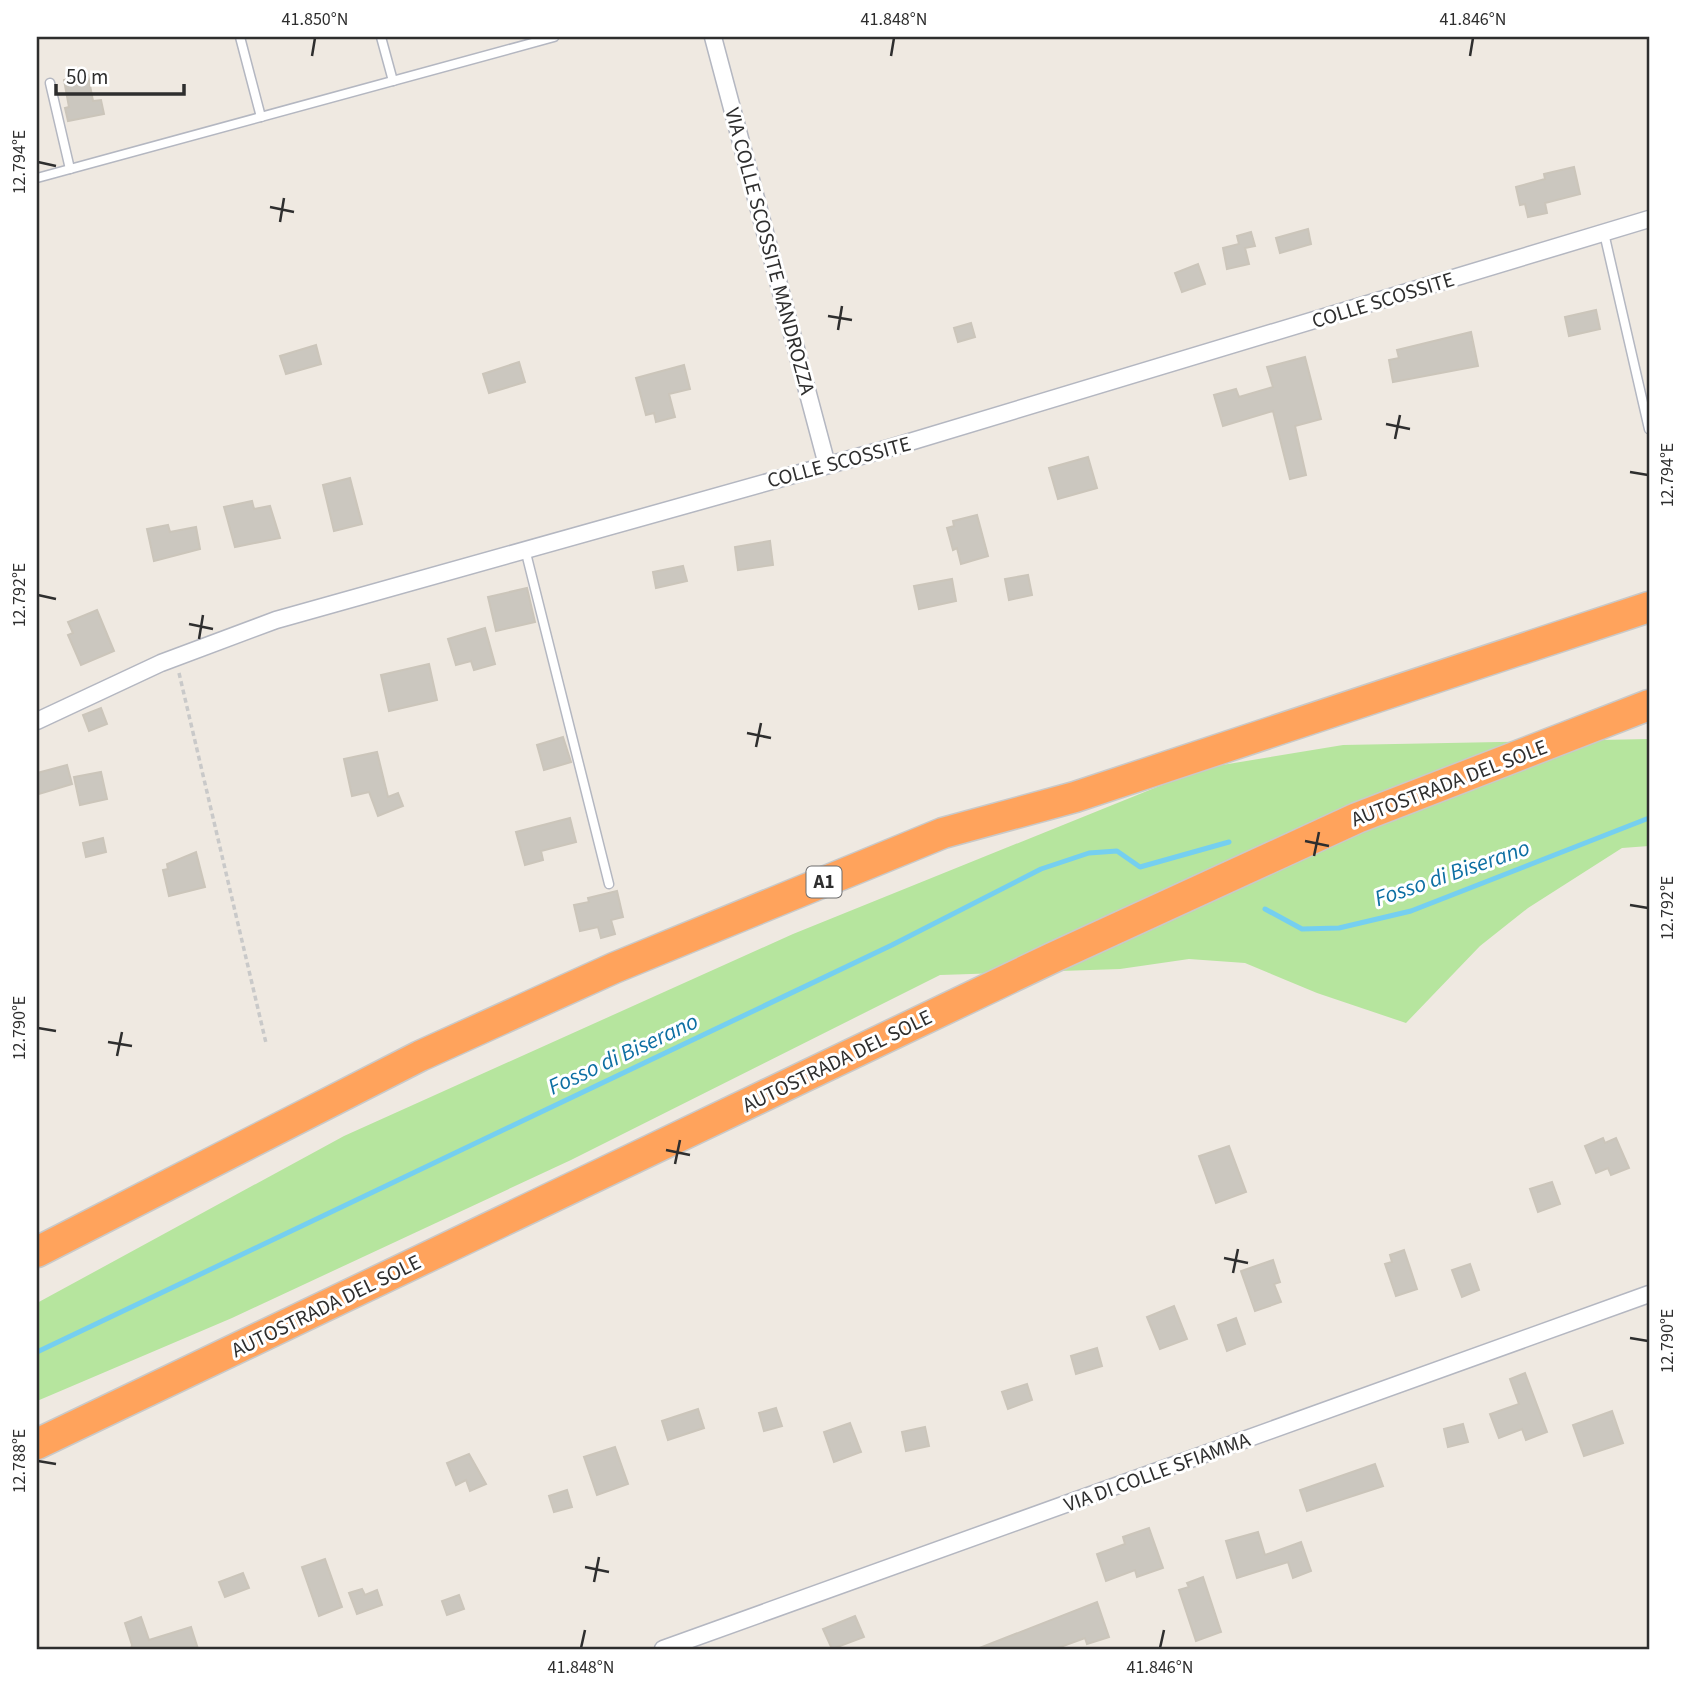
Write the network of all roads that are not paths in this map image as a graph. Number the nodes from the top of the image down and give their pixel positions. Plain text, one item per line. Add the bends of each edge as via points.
1 (240, 37) edge
2 (381, 37) edge
3 (554, 37) edge
4 (713, 37) edge
5 (393, 81) junction
6 (50, 83) dead end
7 (261, 117) junction
8 (70, 169) junction
9 (37, 178) edge
10 (1649, 219) edge
11 (1604, 233) junction
12 (1648, 429) edge
13 (827, 465) junction
14 (525, 549) junction
15 (1649, 607) edge
16 (1649, 705) edge
17 (37, 722) edge
18 (609, 884) dead end
19 (37, 1252) edge
20 (1649, 1294) edge
21 (37, 1444) edge
22 (663, 1649) edge

1 - 7 lane
2 - 5 lane
3 - 5 lane
4 - 13 street, VIA COLLE SCOSSITE MANDROZZA
5 - 7 lane
6 - 8 lane
7 - 8 lane
8 - 9 lane
10 - 11 street, COLLE SCOSSITE
11 - 12 lane
11 - 13 street, COLLE SCOSSITE
13 - 14 street, COLLE SCOSSITE
14 - 17 street, COLLE SCOSSITE via 276,620 175,657
14 - 18 lane
15 - 19 highway, A1 via 1075,797 943,833 614,968 433,1051
16 - 21 highway, AUTOSTRADA DEL SOLE via 1357,818 1052,958
20 - 22 street, VIA DI COLLE SFIAMMA

